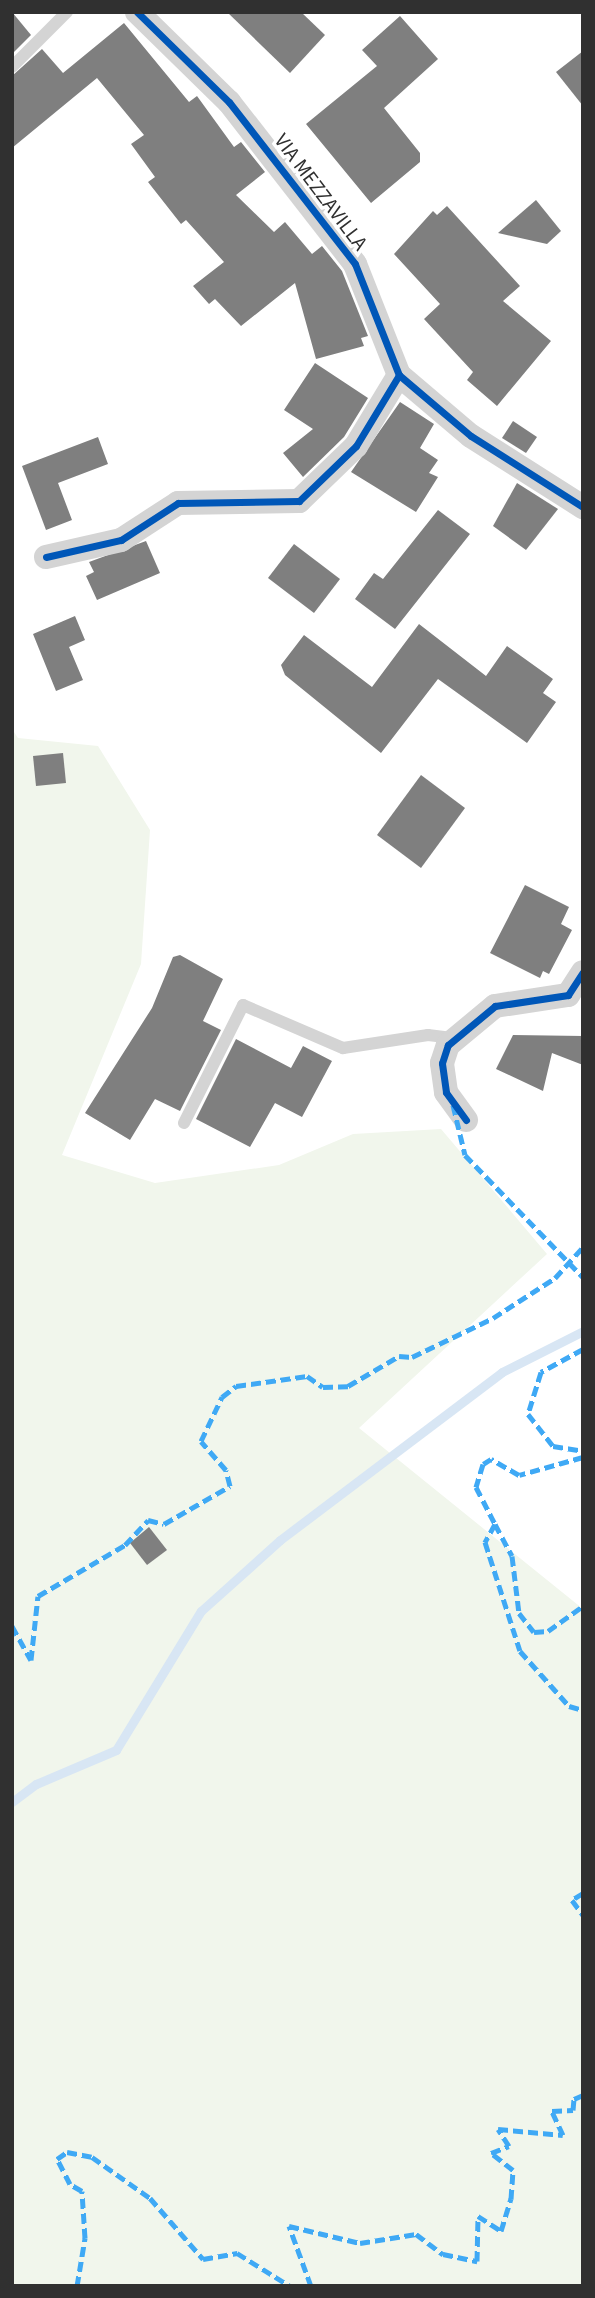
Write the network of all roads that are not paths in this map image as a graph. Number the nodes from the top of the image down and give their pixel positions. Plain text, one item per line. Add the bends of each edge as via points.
1 (66, 12) edge
2 (137, 12) edge
3 (12, 67) edge
4 (399, 375) junction
5 (583, 507) edge
6 (46, 557) dead end
7 (583, 972) edge
8 (454, 1038) junction
9 (466, 1120) dead end
10 (184, 1123) dead end

1 - 3 lane
2 - 4 street, VIA MEZZAVILLA via 229,102 355,264
4 - 5 street, VIA MEZZAVILLA via 471,436
4 - 6 street via 356,446 299,501 178,503 121,540
7 - 8 street via 568,995 505,1001
8 - 9 street via 444,1052 443,1078
8 - 10 lane via 428,1035 343,1048 243,1005

